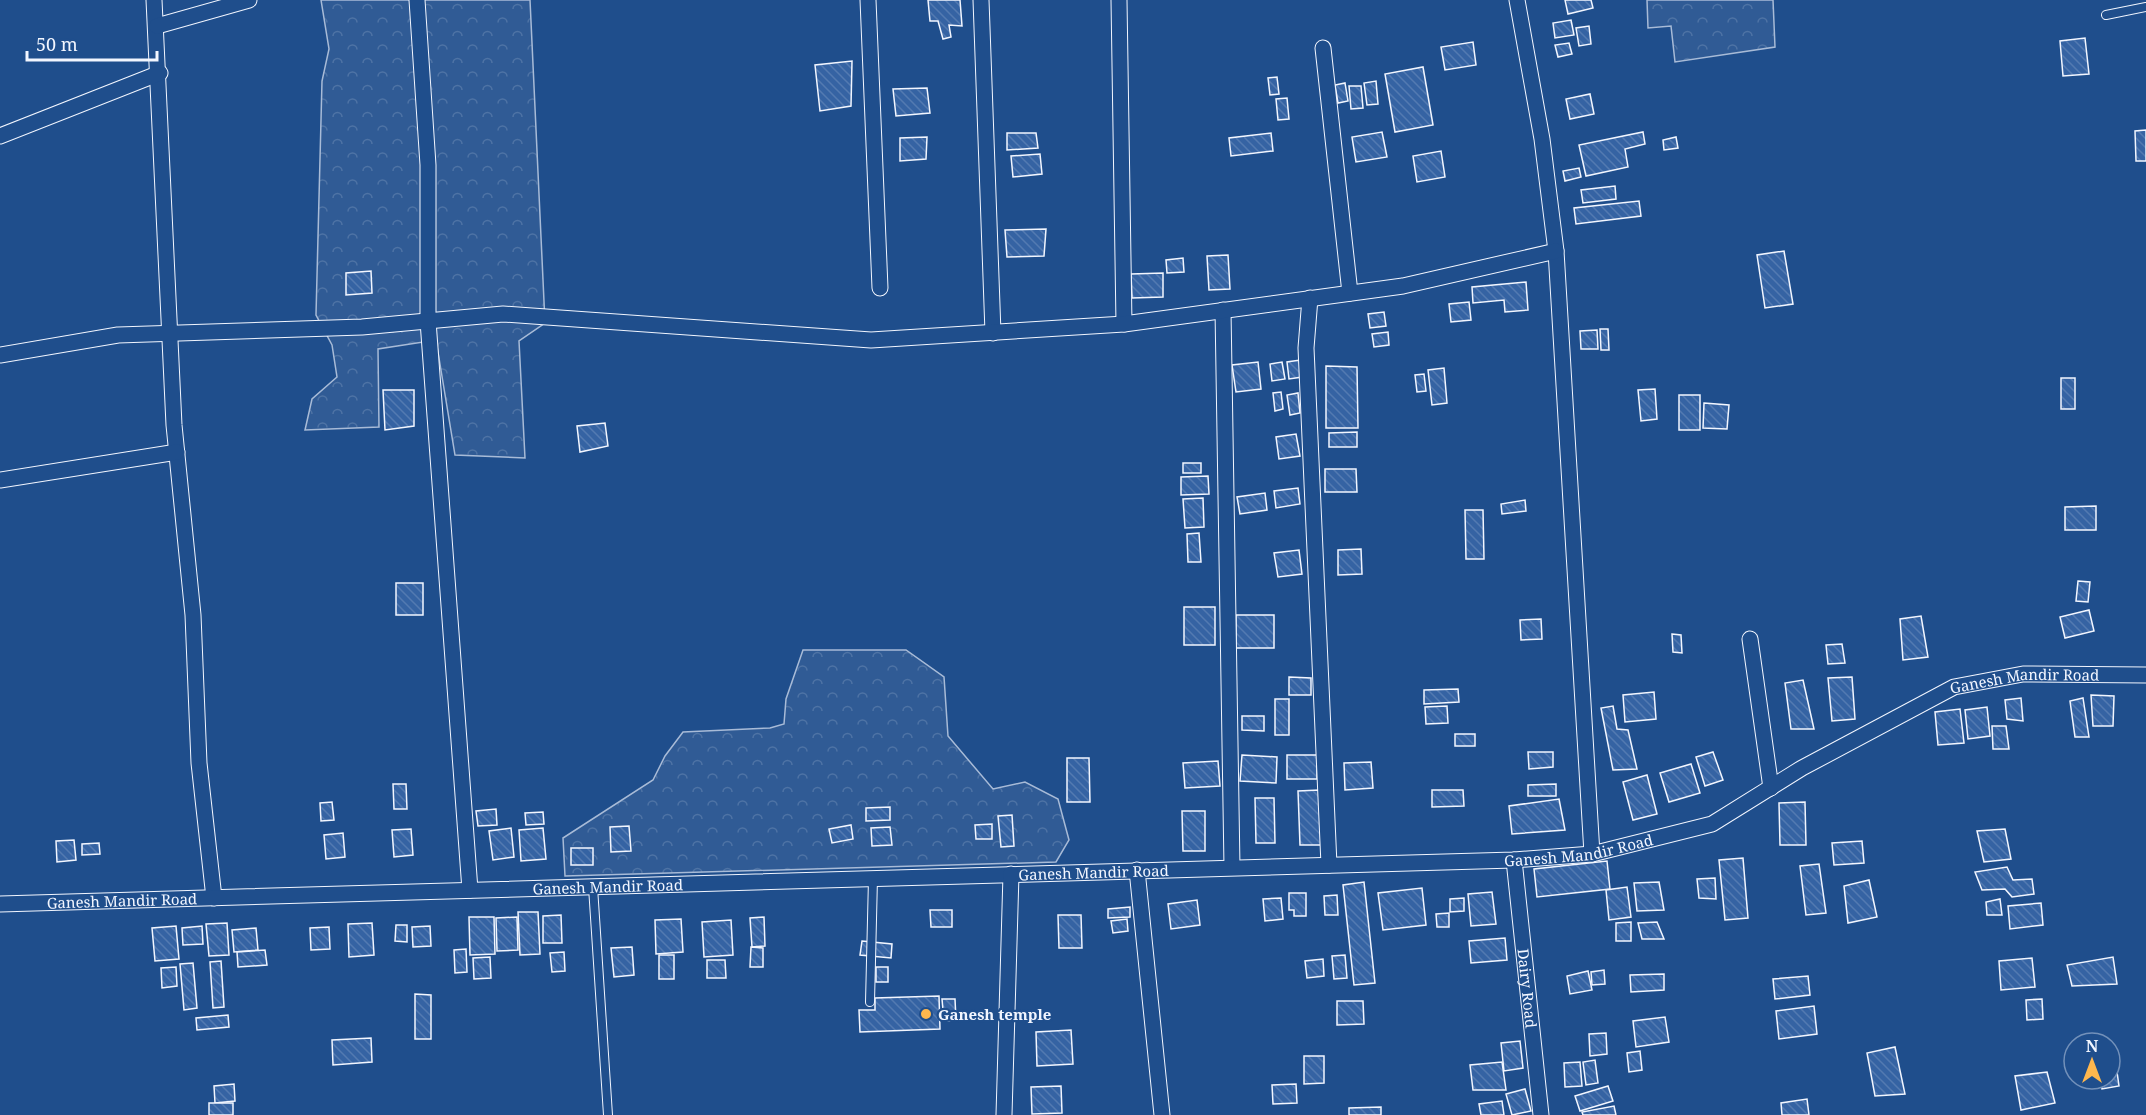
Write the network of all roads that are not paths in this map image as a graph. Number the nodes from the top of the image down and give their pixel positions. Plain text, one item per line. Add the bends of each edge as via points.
1 (154, 0) edge
2 (249, 0) edge
3 (417, 0) edge
4 (868, 0) edge
5 (981, 0) edge
6 (1119, 0) edge
7 (1517, 0) edge
8 (2146, 7) edge
9 (2106, 15) dead end
10 (157, 26) junction
11 (1323, 48) dead end
12 (160, 73) junction
13 (0, 136) edge
14 (1556, 251) junction
15 (880, 288) dead end
16 (1350, 293) junction
17 (1310, 298) junction
18 (1223, 310) junction
19 (428, 321) junction
20 (1124, 324) junction
21 (168, 333) junction
22 (993, 333) junction
23 (0, 355) edge
24 (177, 452) junction
25 (0, 480) edge
26 (1750, 639) dead end
27 (2146, 675) edge
28 (1771, 788) junction
29 (1592, 854) junction
30 (1514, 860) junction
31 (1329, 865) junction
32 (1232, 867) junction
33 (1137, 870) junction
34 (1011, 874) junction
35 (873, 878) junction
36 (592, 887) junction
37 (470, 890) junction
38 (214, 898) junction
39 (0, 904) edge
40 (870, 1002) dead end
41 (608, 1115) edge
42 (1004, 1115) edge
43 (1162, 1115) edge
44 (1540, 1115) edge

1 - 10 street
2 - 10 street
3 - 19 street via 428,165
4 - 15 street
5 - 22 street
6 - 20 street
7 - 14 street via 1542,139
8 - 9 lane
10 - 12 street
11 - 16 street
12 - 13 street
12 - 21 street
14 - 16 street via 1403,286
14 - 29 street
16 - 17 street
17 - 18 street
17 - 31 street via 1306,348
18 - 20 street
18 - 32 street
19 - 21 street
19 - 22 street via 503,314 871,340
19 - 37 street
20 - 22 street
21 - 23 street via 118,335
21 - 24 street
24 - 25 street
24 - 38 street via 193,615 199,763
26 - 28 street
27 - 28 street, Ganesh Mandir Road via 2023,674 1954,687
28 - 29 street, Ganesh Mandir Road via 1712,824
29 - 30 street, Ganesh Mandir Road
30 - 31 street, Ganesh Mandir Road
30 - 44 street, Dairy Road
31 - 32 street, Ganesh Mandir Road
32 - 33 street, Ganesh Mandir Road
33 - 34 street, Ganesh Mandir Road
33 - 43 street
34 - 35 street, Ganesh Mandir Road
34 - 42 street
35 - 36 street, Ganesh Mandir Road
35 - 40 lane
36 - 37 street, Ganesh Mandir Road
36 - 41 lane
37 - 38 street, Ganesh Mandir Road
38 - 39 street, Ganesh Mandir Road

